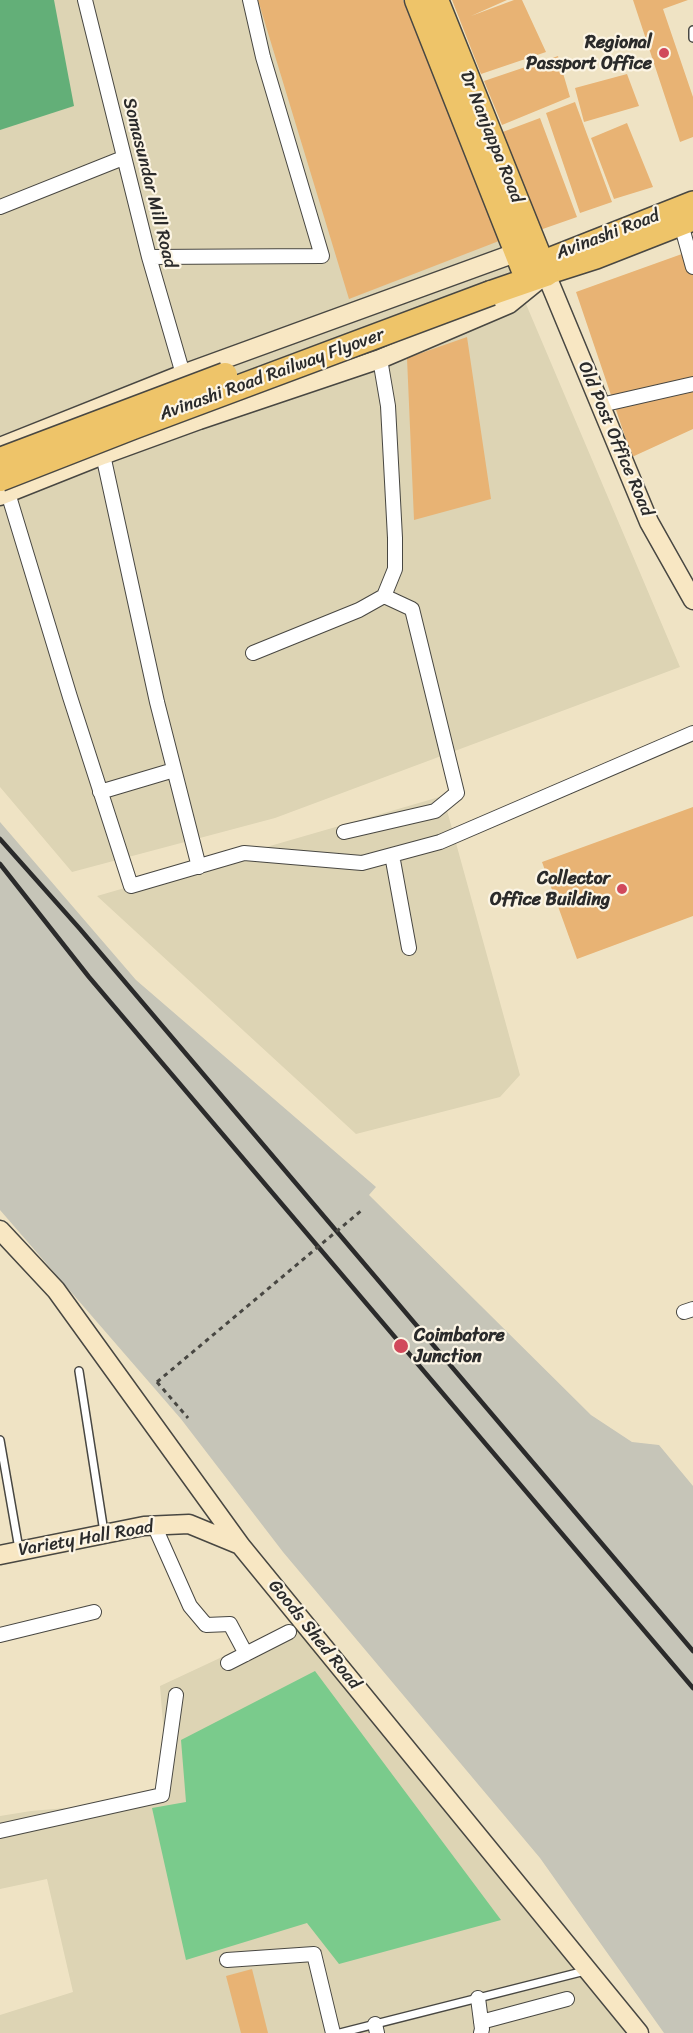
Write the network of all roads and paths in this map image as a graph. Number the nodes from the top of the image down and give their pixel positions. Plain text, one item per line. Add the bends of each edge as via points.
1 (85, 0) edge
2 (250, 0) edge
3 (417, 0) edge
4 (436, 0) edge
5 (693, 30) edge
6 (693, 38) edge
7 (123, 158) junction
8 (693, 202) edge
9 (0, 207) edge
10 (687, 222) edge
11 (149, 257) junction
12 (532, 261) junction
13 (693, 267) edge
14 (488, 286) junction
15 (380, 359) junction
16 (183, 374) junction
17 (693, 384) edge
18 (191, 395) junction
19 (601, 405) junction
20 (163, 406) dead end
21 (199, 420) junction
22 (0, 447) edge
23 (103, 455) junction
24 (0, 460) edge
25 (3, 489) edge
26 (384, 596) junction
27 (693, 600) edge
28 (253, 653) dead end
29 (693, 733) edge
30 (174, 770) junction
31 (100, 792) junction
32 (344, 832) dead end
33 (392, 855) junction
34 (199, 867) junction
35 (410, 948) dead end
36 (362, 1210) dead end
37 (0, 1230) edge
38 (79, 1371) dead end
39 (188, 1419) dead end
40 (0, 1440) edge
41 (154, 1526) junction
42 (104, 1534) junction
43 (241, 1546) junction
44 (20, 1551) junction
45 (0, 1555) edge
46 (94, 1612) dead end
47 (289, 1632) dead end
48 (0, 1635) edge
49 (246, 1654) junction
50 (228, 1663) dead end
51 (176, 1695) dead end
52 (0, 1831) edge
53 (227, 1960) dead end
54 (587, 1970) junction
55 (478, 1998) junction
56 (567, 1999) dead end
57 (481, 2027) edge
58 (376, 2028) edge
59 (340, 2033) edge
60 (639, 2033) edge

1 - 7 street, Somasundar Mill Road
2 - 11 street via 322,256
3 - 12 highway, Dr Nanjappa Road
4 - 12 highway, Dr Nanjappa Road
5 - 6 lane
7 - 9 street
7 - 11 street, Somasundar Mill Road
8 - 12 main road, Avinashi Road
10 - 12 main road, Avinashi Road via 596,258
10 - 13 street
11 - 16 street, Somasundar Mill Road
12 - 14 highway, Avinashi Road Railway Flyover
12 - 15 main road via 509,304
12 - 16 main road
12 - 19 main road, Old Post Office Road
14 - 24 highway, Avinashi Road Railway Flyover, bridge
14 - 25 highway, Avinashi Road Railway Flyover, bridge via 133,427
15 - 21 main road
15 - 26 street via 388,406 395,538 394,569
16 - 18 street, Somasundar Mill Road
16 - 22 main road
17 - 19 street
18 - 20 main road
18 - 21 street, Somasundar Mill Road
19 - 27 main road, Old Post Office Road via 649,522
21 - 23 main road
23 - 25 main road
23 - 30 street
25 - 31 street
26 - 28 street
26 - 32 street via 412,609 457,793 435,811
29 - 33 street via 440,842
30 - 31 street
30 - 34 street
31 - 34 street via 130,886
33 - 34 street via 362,862 244,853
33 - 35 street
36 - 39 path, bridge via 157,1382
37 - 43 main road, Goods Shed Road via 56,1290
38 - 42 lane
40 - 44 lane
41 - 42 main road, Variety Hall Road
41 - 43 main road, Variety Hall Road via 189,1524
41 - 49 street via 190,1606 206,1625 230,1624
42 - 44 main road, Variety Hall Road
43 - 54 main road, Goods Shed Road
44 - 45 main road, Variety Hall Road
46 - 48 street
47 - 49 street
49 - 50 street
51 - 52 street via 162,1796
53 - 59 street via 314,1954
54 - 55 lane
54 - 60 main road, Goods Shed Road
55 - 57 street
55 - 58 lane
56 - 57 street
58 - 59 lane

